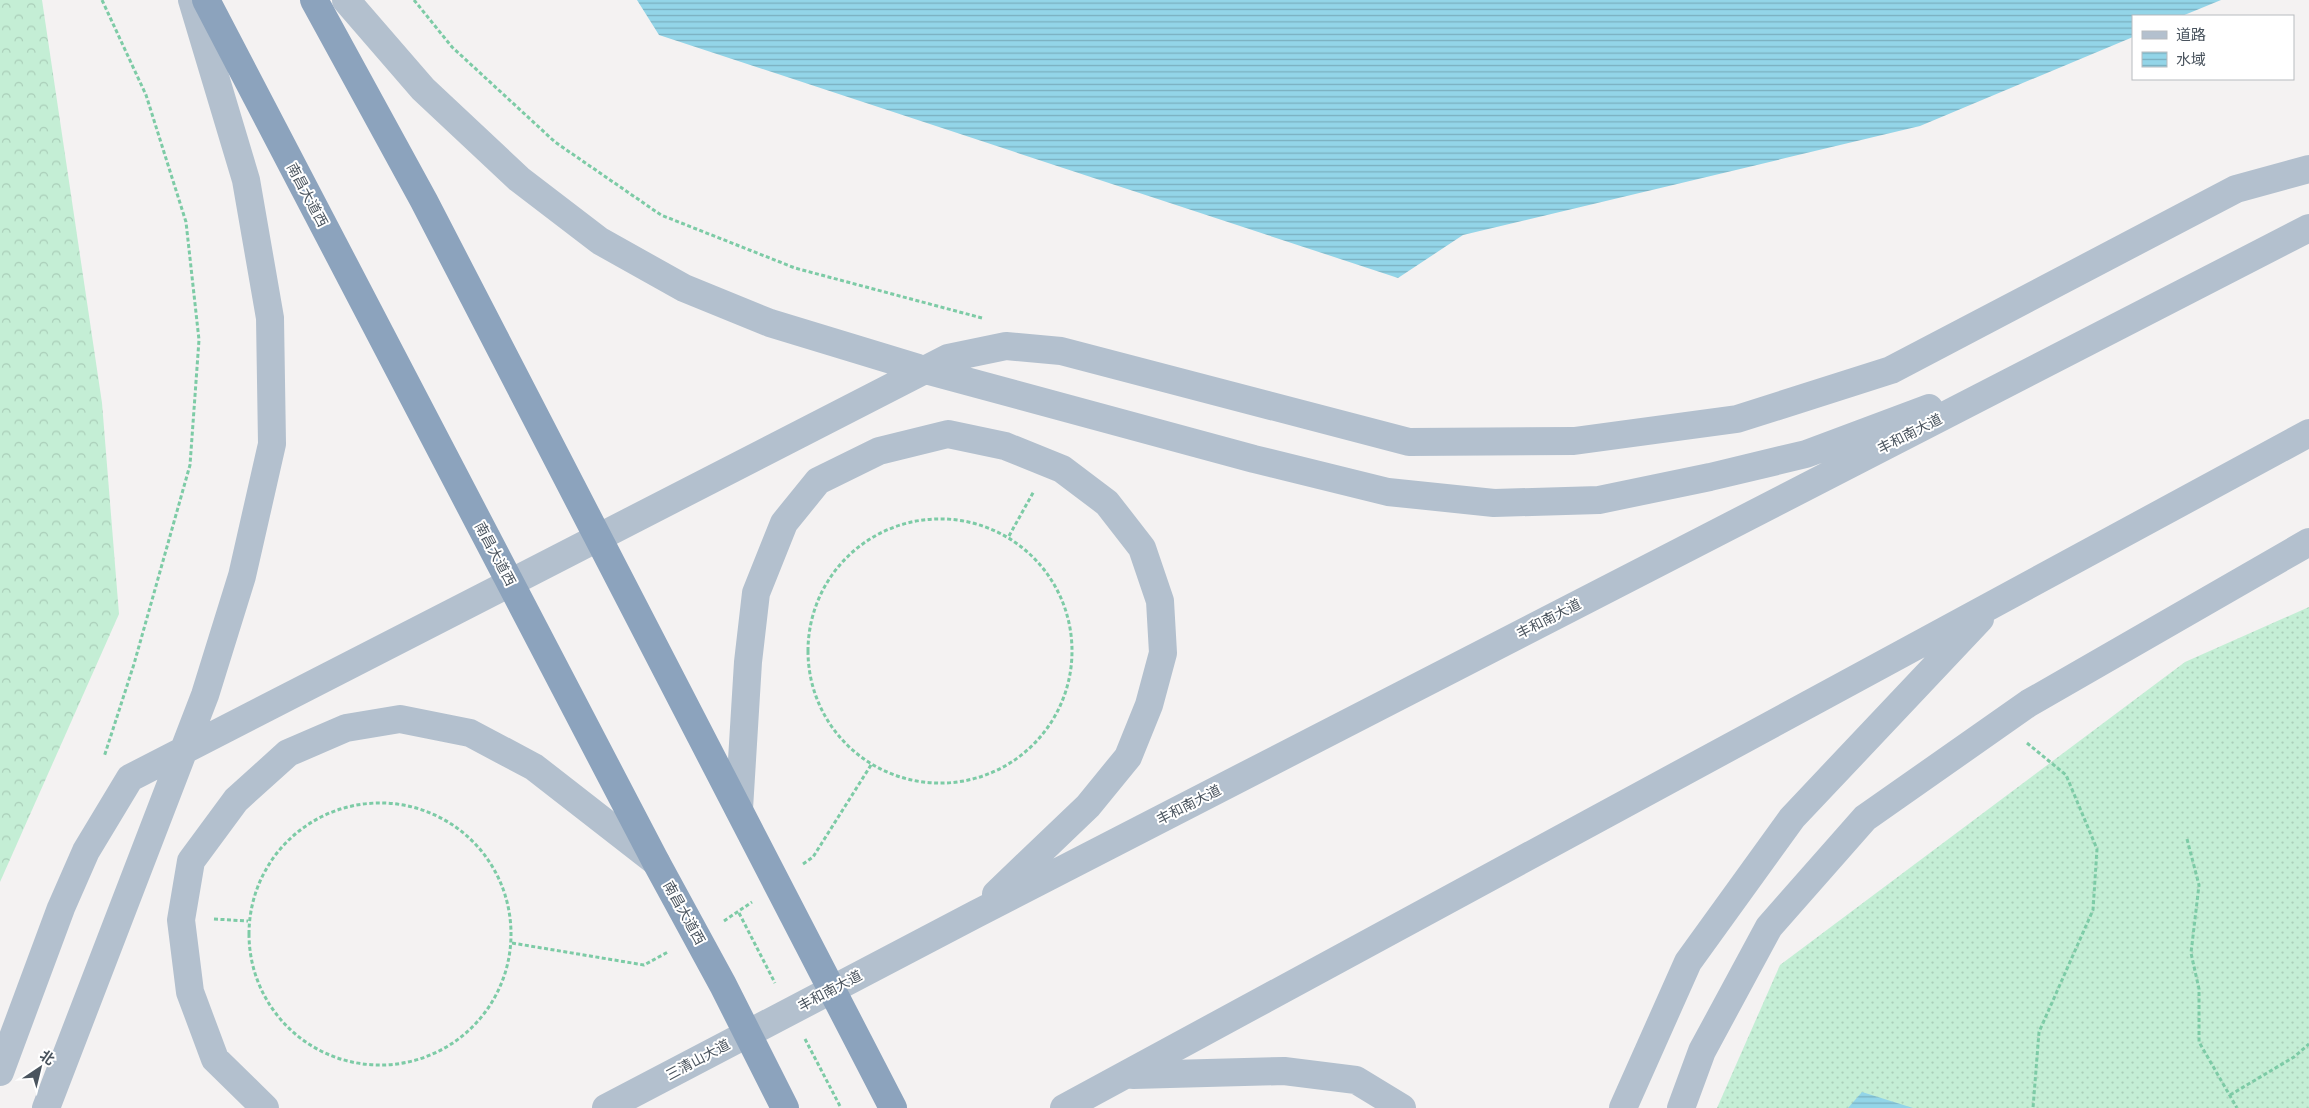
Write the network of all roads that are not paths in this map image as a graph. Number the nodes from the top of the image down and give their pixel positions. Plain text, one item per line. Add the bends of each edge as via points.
1 (192, 0) edge
2 (206, 0) edge
3 (314, 0) edge
4 (346, 0) edge
5 (2309, 169) edge
6 (2309, 228) edge
7 (2052, 361) junction
8 (2309, 433) edge
9 (2309, 542) edge
10 (1997, 601) junction
11 (739, 809) junction
12 (656, 862) junction
13 (976, 914) junction
14 (790, 1012) joint
15 (0, 1072) edge
16 (1128, 1075) junction
17 (46, 1108) edge
18 (265, 1108) edge
19 (606, 1108) edge
20 (785, 1108) edge
21 (893, 1108) edge
22 (1064, 1108) edge
23 (1402, 1108) edge
24 (1623, 1108) edge
25 (1681, 1108) edge

1 - 17 main road via 246,180 270,318 272,444 242,576 205,695
2 - 12 highway, 南昌大道西
3 - 11 highway via 424,200
4 - 7 main road via 423,89 520,179 600,241 684,288 770,323 918,368 1388,492 1494,503 1599,500 1806,454
5 - 15 main road via 2236,189 1891,370 1727,420 1574,441 1409,442 1061,351 1006,346 948,358 130,778 86,851 61,908
6 - 7 main road, 丰和南大道
7 - 13 main road, 丰和南大道
8 - 10 main road
9 - 25 main road via 2029,703 1865,818 1769,927 1702,1051
10 - 16 main road
10 - 24 main road via 1792,818 1688,962
11 - 13 main road via 748,662 756,593 784,522 818,481 879,451 948,434 1005,446 1062,469 1107,503 1142,548 1160,601 1163,653 1149,705 1128,757 1088,806
11 - 21 highway
12 - 18 main road via 534,767 470,733 400,719 346,728 288,753 236,800 191,861 181,920 190,992 215,1059
12 - 20 highway, 南昌大道西
13 - 14 main road, 丰和南大道
14 - 19 main road, 三清山大道
16 - 22 main road
16 - 23 main road via 1284,1071 1356,1080

